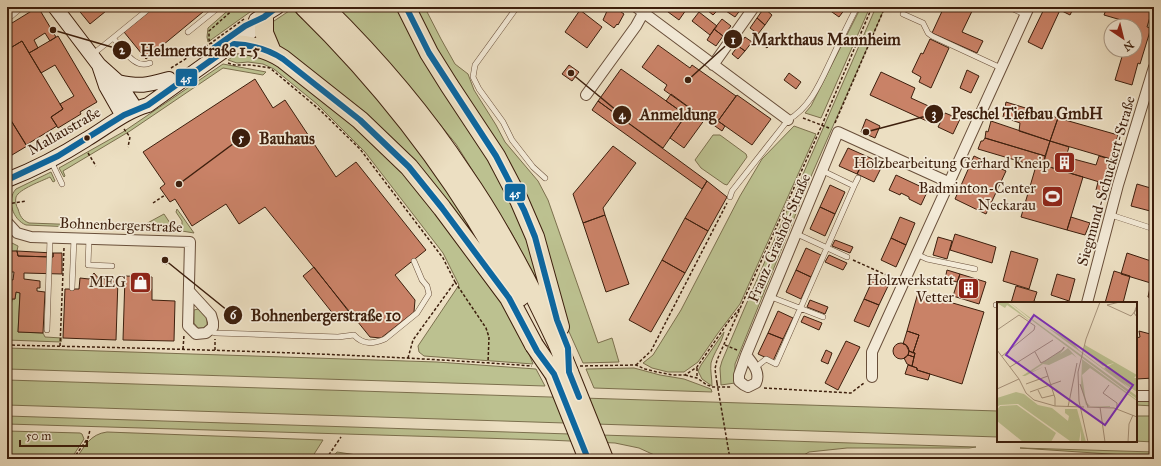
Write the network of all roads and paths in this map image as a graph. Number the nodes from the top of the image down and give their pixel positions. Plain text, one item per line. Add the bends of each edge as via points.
1 (22, 7) edge
2 (55, 7) edge
3 (151, 7) edge
4 (219, 7) edge
5 (236, 7) edge
6 (304, 7) edge
7 (324, 7) edge
8 (406, 7) edge
9 (517, 7) edge
10 (754, 7) edge
11 (857, 7) edge
12 (872, 7) edge
13 (885, 7) edge
14 (1009, 7) edge
15 (642, 9) edge
16 (1027, 11) edge
17 (263, 13) edge
18 (903, 14) dead end
19 (9, 18) dead end
20 (188, 32) dead end
21 (114, 38) junction
22 (211, 43) junction
23 (234, 44) junction
24 (272, 52) junction
25 (95, 60) junction
26 (224, 61) dead end
27 (150, 62) dead end
28 (713, 65) junction
29 (1154, 67) edge
30 (1001, 68) junction
31 (169, 74) junction
32 (118, 82) junction
33 (1151, 87) edge
34 (586, 95) dead end
35 (135, 108) junction
36 (120, 118) junction
37 (803, 118) dead end
38 (788, 120) junction
39 (822, 125) junction
40 (825, 127) dead end
41 (837, 127) junction
42 (128, 147) dead end
43 (86, 149) dead end
44 (51, 160) junction
45 (96, 166) dead end
46 (823, 171) junction
47 (545, 178) dead end
48 (858, 178) dead end
49 (7, 180) edge
50 (948, 182) junction
51 (62, 184) dead end
52 (854, 186) junction
53 (165, 195) dead end
54 (730, 197) joint
55 (26, 201) dead end
56 (153, 202) dead end
57 (7, 204) edge
58 (1111, 215) junction
59 (10, 228) edge
60 (1154, 229) edge
61 (797, 234) junction
62 (50, 238) junction
63 (69, 238) junction
64 (89, 238) junction
65 (827, 248) junction
66 (915, 254) junction
67 (847, 257) dead end
68 (414, 261) dead end
69 (860, 263) dead end
70 (112, 266) dead end
71 (975, 269) dead end
72 (455, 282) junction
73 (902, 282) junction
74 (72, 288) dead end
75 (189, 291) junction
76 (771, 297) junction
77 (1087, 302) edge
78 (741, 306) junction
79 (801, 309) junction
80 (823, 317) dead end
81 (188, 326) junction
82 (47, 330) dead end
83 (212, 332) junction
84 (724, 344) junction
85 (7, 345) edge
86 (550, 345) junction
87 (60, 346) junction
88 (183, 349) junction
89 (215, 350) junction
90 (746, 355) junction
91 (408, 358) junction
92 (488, 363) junction
93 (636, 364) junction
94 (533, 366) dead end
95 (697, 367) junction
96 (755, 368) junction
97 (567, 371) junction
98 (685, 375) junction
99 (872, 377) joint
100 (697, 378) junction
101 (748, 386) junction
102 (1137, 396) edge
103 (1154, 396) edge
104 (90, 430) dead end
105 (341, 437) dead end
106 (73, 459) edge
107 (326, 459) edge
108 (588, 459) edge
109 (604, 459) edge
110 (730, 459) edge

1 - 19 lane
2 - 25 street
3 - 21 lane
4 - 20 lane
5 - 22 path via 209,31
6 - 86 highway via 379,86 446,173
7 - 86 highway via 404,94 464,175 490,214 525,277
8 - 86 highway via 429,53 496,156 519,200 535,238 557,320
9 - 47 lane via 475,66 473,77 512,140
10 - 28 street
11 - 38 lane via 817,89 806,105
12 - 39 path
13 - 41 path
14 - 16 lane
15 - 28 street
15 - 34 street via 636,26
16 - 30 street
17 - 22 path
17 - 23 street, Mallaustraße via 250,32
17 - 24 highway via 264,33
17 - 31 street, Mallaustraße
18 - 30 lane via 924,23 932,36
21 - 25 lane
21 - 27 lane via 136,63
22 - 31 path
23 - 24 highway via 250,45
23 - 35 street, Mallaustraße via 148,105
24 - 86 highway via 360,120 408,166 509,298
25 - 32 street
25 - 36 street
26 - 72 path via 234,65 270,68 320,110 360,149 443,258
28 - 38 street
29 - 33 street, Siegmund-Schuckert-Straße
30 - 50 street
31 - 32 street via 145,86
31 - 35 street, Mallaustraße
32 - 35 street
33 - 58 street, Siegmund-Schuckert-Straße
35 - 36 street, Mallaustraße
36 - 42 path via 130,137
36 - 44 street, Mallaustraße
37 - 39 path
38 - 54 lane
39 - 40 path
39 - 78 path
41 - 46 street, Franz-Grashof-Straße
41 - 50 street
43 - 45 path
44 - 49 street, Mallaustraße
44 - 51 lane
46 - 52 lane
46 - 61 street, Franz-Grashof-Straße
48 - 52 lane
50 - 66 street
52 - 65 lane
53 - 56 path
54 - 93 path via 651,351
55 - 57 path
58 - 60 lane
58 - 77 street, Siegmund-Schuckert-Straße
59 - 62 street, Bohnenbergerstraße via 19,234
61 - 65 lane
61 - 76 street, Franz-Grashof-Straße
62 - 63 street, Bohnenbergerstraße
62 - 82 lane
63 - 64 street, Bohnenbergerstraße
63 - 74 lane
63 - 87 path
64 - 70 lane via 88,265
64 - 75 street, Bohnenbergerstraße via 190,242
65 - 67 lane
65 - 79 lane
66 - 71 lane
66 - 73 street
68 - 83 lane via 429,294 417,313 379,342 362,342 354,335 338,337
69 - 73 path
72 - 91 path via 413,340
72 - 92 path via 486,328 489,337
73 - 99 street via 872,352
75 - 81 street, Bohnenbergerstraße
75 - 83 street via 212,317
76 - 79 lane
76 - 90 street, Franz-Grashof-Straße
78 - 84 path
78 - 95 path
79 - 80 lane
79 - 96 lane via 776,364 766,359
81 - 83 street via 194,333
81 - 88 path via 184,331
83 - 89 path
84 - 90 path
84 - 110 path, bridge via 716,369
85 - 87 path
86 - 97 highway, bridge
86 - 97 highway
87 - 88 path
88 - 89 path
89 - 91 path
90 - 96 street
90 - 101 street, Franz-Grashof-Straße via 739,381
91 - 92 path
92 - 94 path
93 - 97 path
93 - 98 path via 657,372
95 - 98 path
95 - 100 path
96 - 101 street via 758,378 756,383
97 - 108 highway
97 - 109 highway
98 - 100 path
99 - 101 path via 851,393
100 - 101 path via 712,387
102 - 103 street
104 - 106 path via 88,438
105 - 107 path

